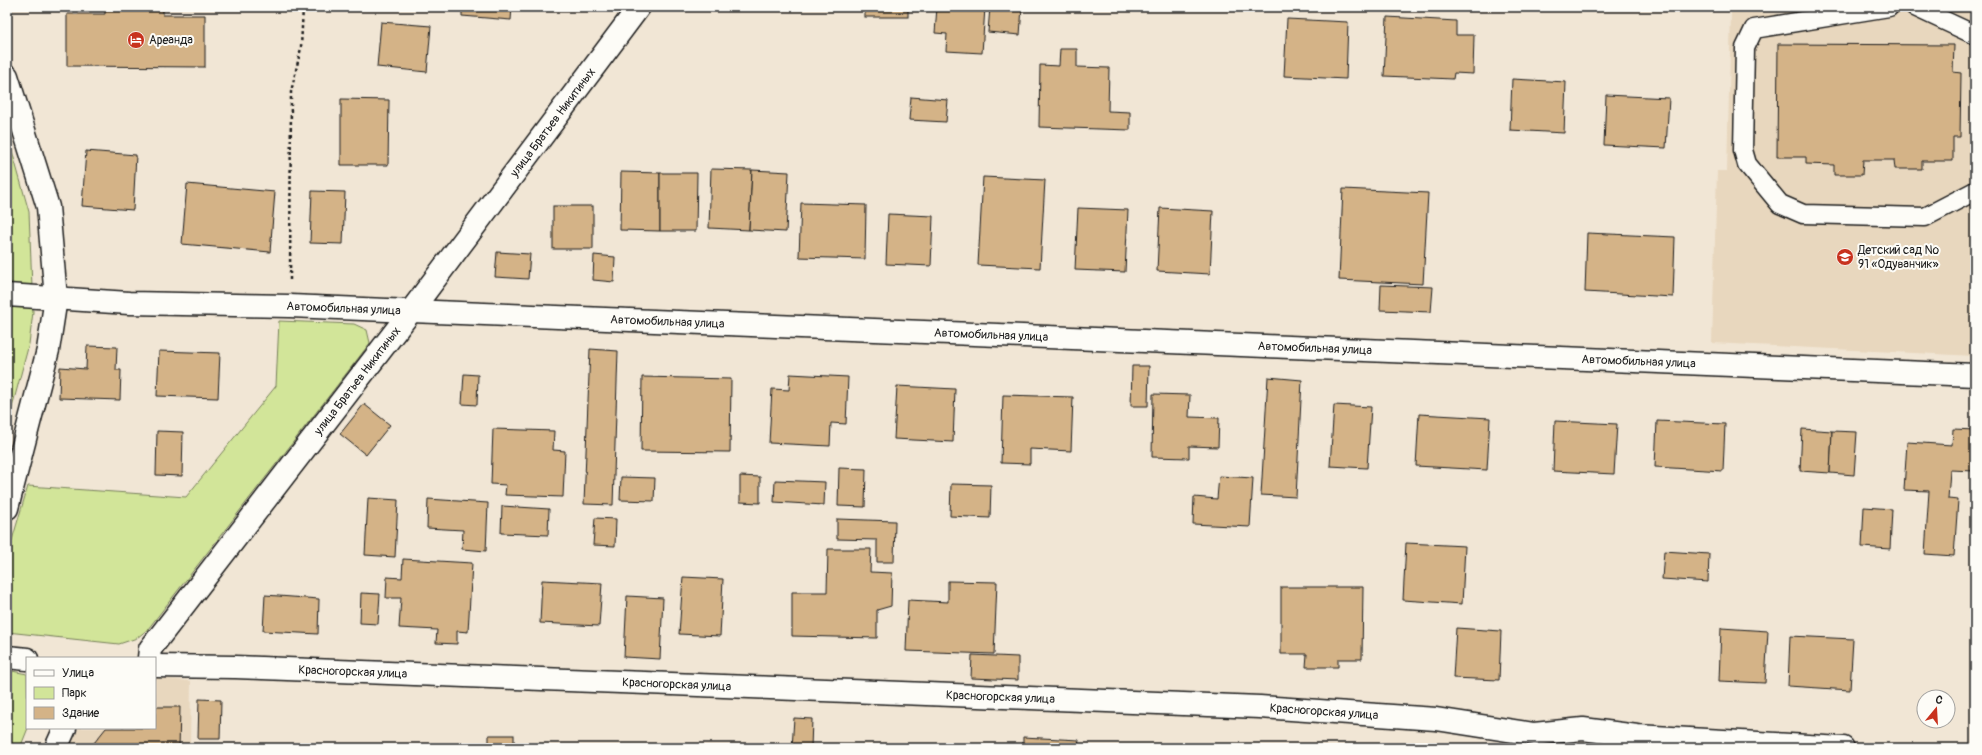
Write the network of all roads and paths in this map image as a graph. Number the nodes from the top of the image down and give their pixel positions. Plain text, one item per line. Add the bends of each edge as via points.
1 (303, 7) edge
2 (639, 7) edge
3 (1889, 7) edge
4 (1915, 7) edge
5 (1975, 35) edge
6 (7, 76) edge
7 (1975, 190) edge
8 (7, 295) edge
9 (56, 298) junction
10 (290, 306) junction
11 (411, 311) junction
12 (1975, 375) edge
13 (7, 508) edge
14 (7, 657) edge
15 (149, 657) edge
16 (26, 659) edge
17 (156, 666) edge
18 (65, 729) edge
19 (56, 748) edge
20 (1843, 748) edge

1 - 10 path via 301,48 291,92
2 - 11 street, улица Братьев Никитиных
3 - 7 lane via 1754,29 1745,48 1743,150 1747,164 1780,204 1803,214 1925,217
4 - 5 lane
6 - 9 street via 48,207
8 - 9 street, Автомобильная улица
9 - 10 street, Автомобильная улица via 129,304
9 - 13 street via 48,350
10 - 11 street, Автомобильная улица
11 - 12 street, Автомобильная улица
11 - 15 street, улица Братьев Никитиных via 150,649
14 - 16 street
17 - 20 street, Красногорская улица via 1260,707 1436,719 1534,734 1582,729 1637,736
18 - 19 street

